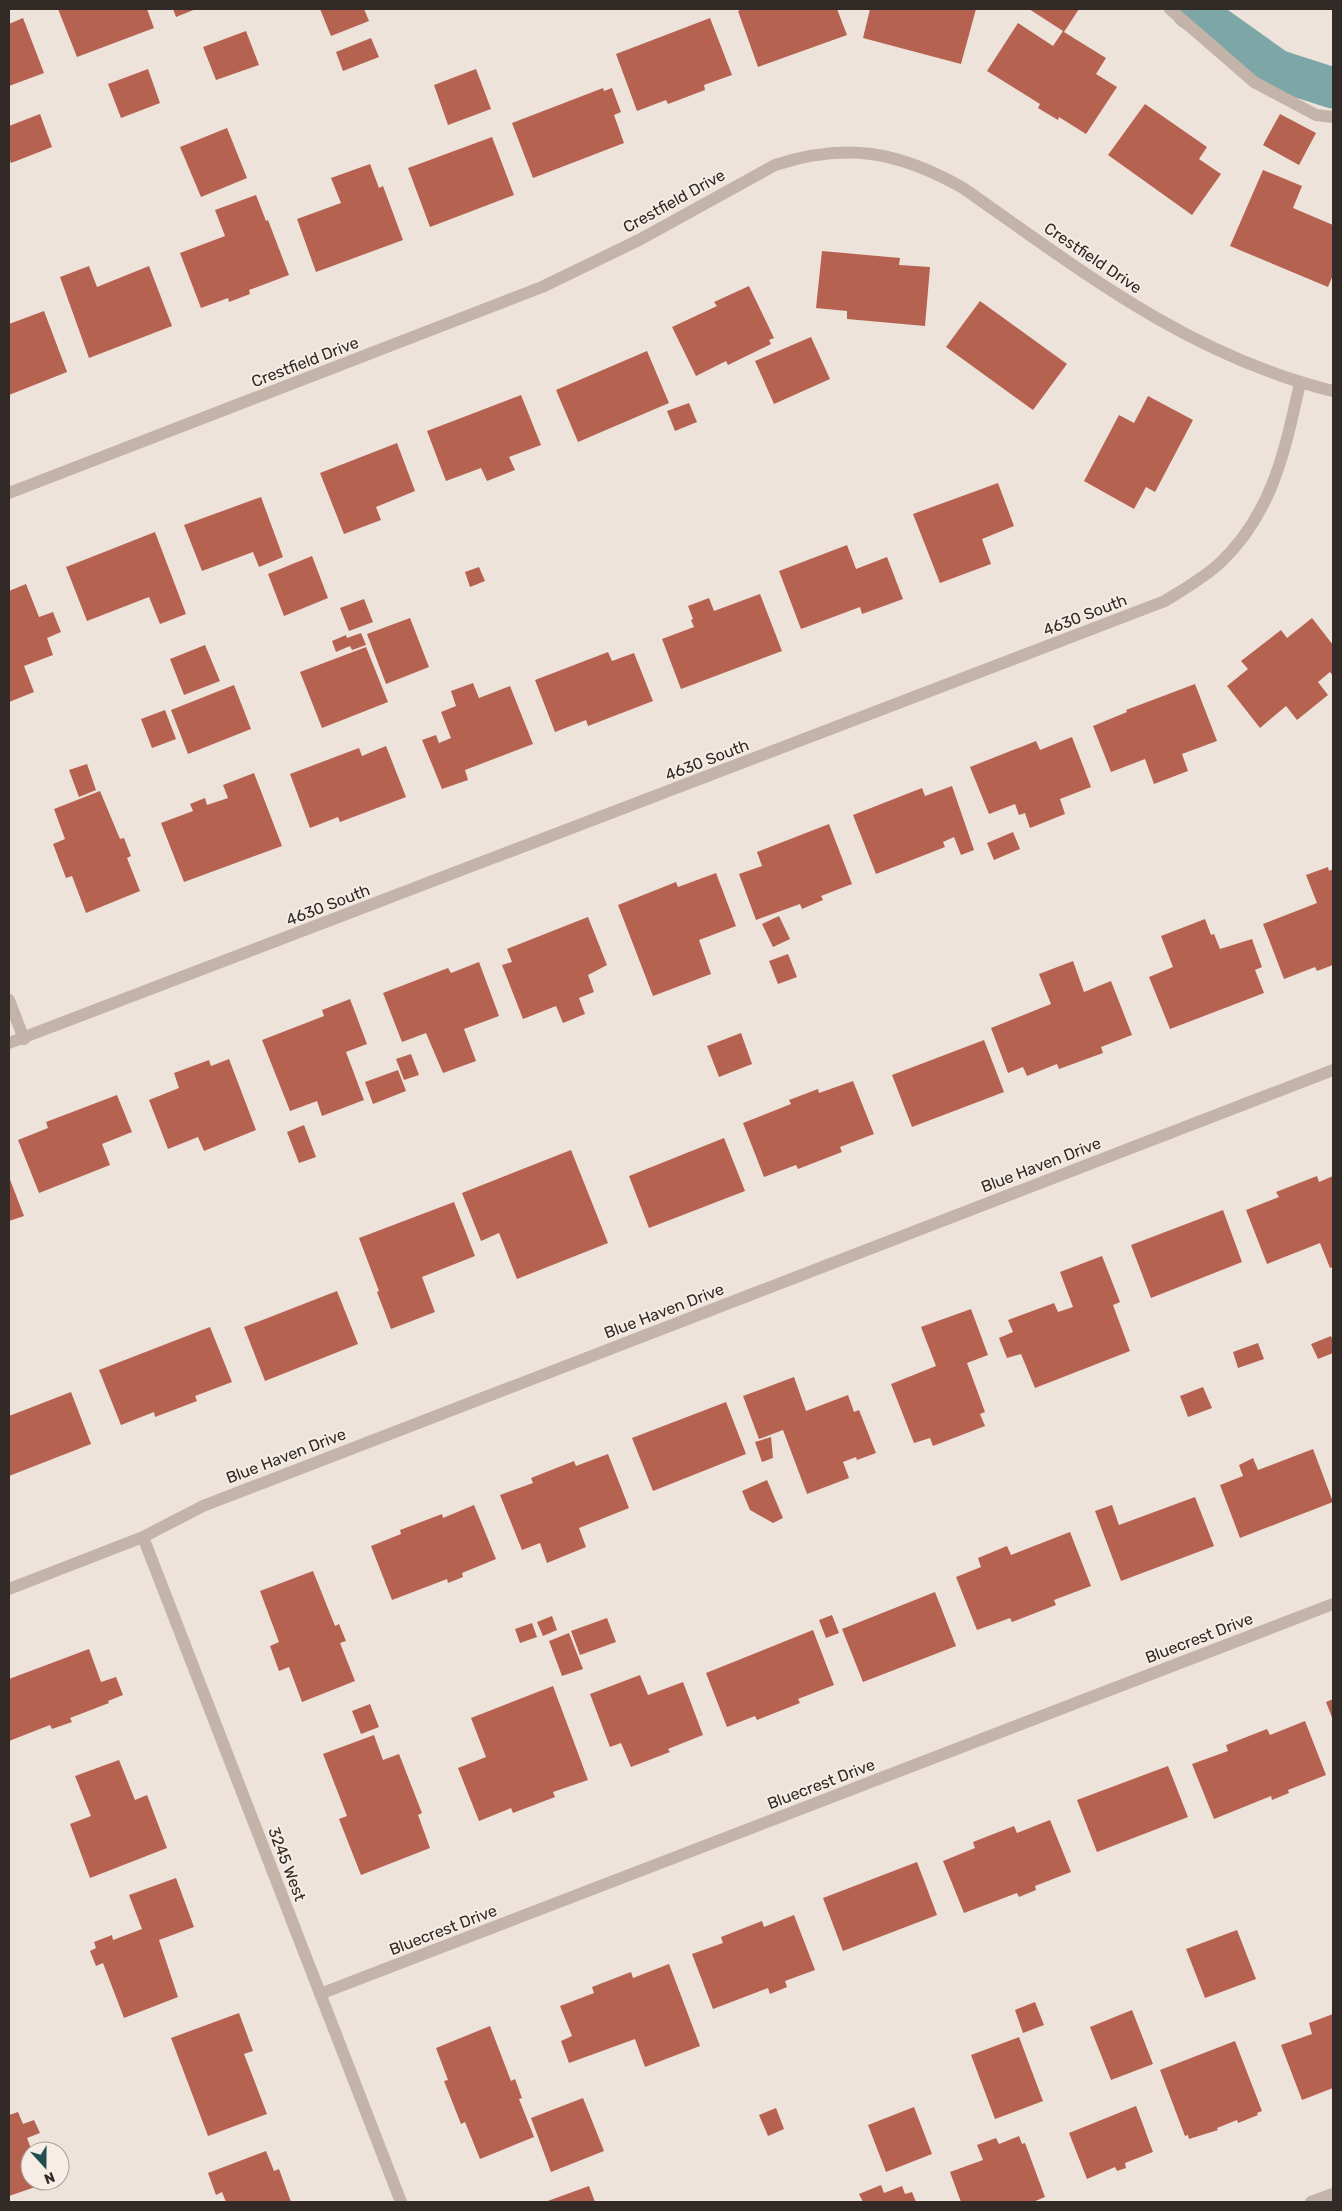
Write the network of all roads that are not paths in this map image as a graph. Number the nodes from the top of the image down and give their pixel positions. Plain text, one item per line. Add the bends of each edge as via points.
1 (1170, 9) edge
2 (1333, 117) edge
3 (1300, 383) junction
4 (1333, 391) edge
5 (9, 493) edge
6 (9, 1000) edge
7 (24, 1039) junction
8 (9, 1043) edge
9 (1333, 1070) edge
10 (143, 1537) junction
11 (9, 1589) edge
12 (1333, 1604) edge
13 (320, 1994) junction
14 (1333, 2194) edge
15 (401, 2202) edge
16 (1311, 2202) edge

1 - 2 street via 1254,82 1316,115
3 - 4 street, Crestfield Drive
3 - 5 street, Crestfield Drive via 1256,368 1165,325 935,172 883,155 826,153 774,165 631,244 542,287
3 - 7 street, 4630 South via 1279,468 1256,519 1220,563 1194,584 1164,601
6 - 7 street
7 - 8 street, 4630 South
9 - 10 street, Blue Haven Drive via 203,1506
10 - 11 street, Blue Haven Drive
10 - 13 street, 3245 West
12 - 13 street, Bluecrest Drive
13 - 15 street, 3245 West
14 - 16 street

